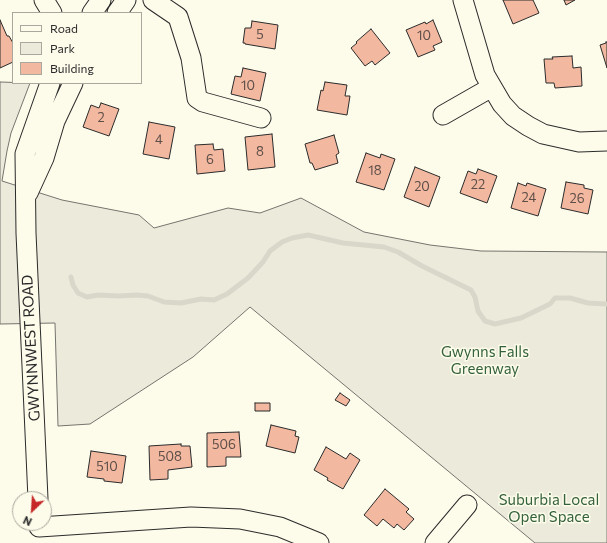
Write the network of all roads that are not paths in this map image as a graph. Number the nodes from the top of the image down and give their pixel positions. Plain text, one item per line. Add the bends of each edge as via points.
1 (44, 0) edge
2 (101, 0) edge
3 (126, 0) edge
4 (153, 0) edge
5 (463, 0) edge
6 (51, 12) edge
7 (93, 12) edge
8 (118, 12) edge
9 (50, 84) edge
10 (73, 84) edge
11 (492, 88) junction
12 (443, 115) dead end
13 (261, 118) dead end
14 (607, 141) edge
15 (26, 196) junction
16 (38, 491) edge
17 (467, 505) dead end
18 (52, 530) edge
19 (320, 543) edge
20 (435, 543) edge

1 - 6 street
2 - 7 street
3 - 8 street
4 - 13 street via 178,17 191,58 197,98 203,102
5 - 11 street via 479,57
9 - 15 street, GWYNNWEST ROAD via 25,154
10 - 15 street, GWYNNWEST ROAD via 55,121 44,158
11 - 12 street
11 - 14 street via 513,116 543,134 579,142
15 - 16 street, GWYNNWEST ROAD
17 - 20 street
18 - 19 street via 191,517 240,519 280,527

